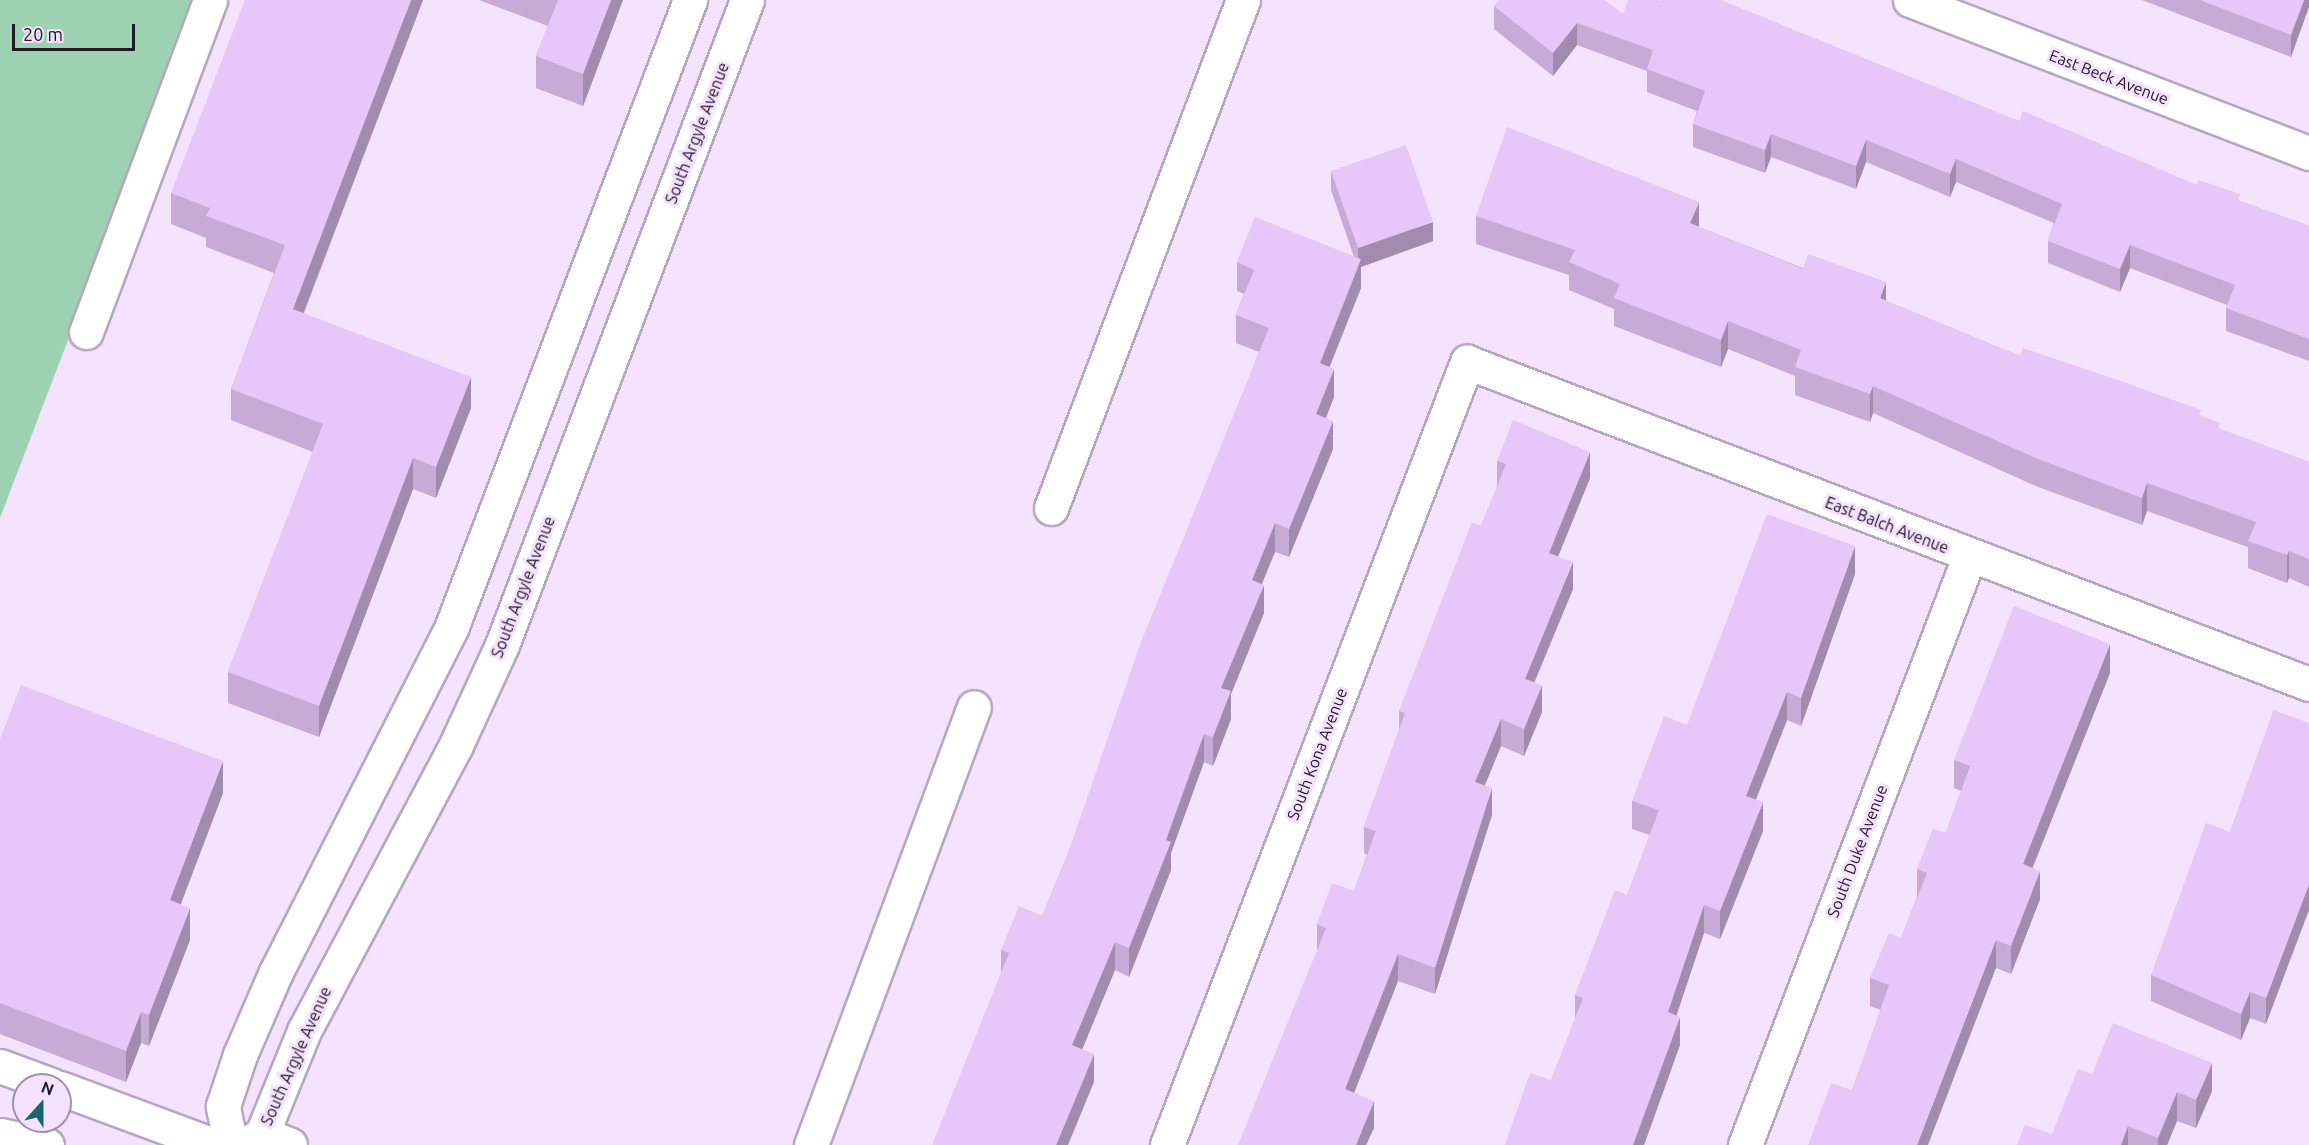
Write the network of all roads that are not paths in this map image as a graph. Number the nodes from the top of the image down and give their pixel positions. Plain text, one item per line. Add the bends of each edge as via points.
1 (210, 0) edge
2 (690, 0) edge
3 (747, 0) edge
4 (1243, 0) edge
5 (1910, 0) edge
6 (2309, 153) edge
7 (86, 332) dead end
8 (1467, 362) joint
9 (1051, 508) dead end
10 (1969, 557) junction
11 (2309, 684) edge
12 (974, 707) dead end
13 (0, 1066) edge
14 (19, 1073) edge
15 (72, 1092) edge
16 (0, 1135) edge
17 (265, 1141) edge
18 (47, 1145) edge
19 (213, 1145) edge
20 (231, 1145) edge
21 (811, 1145) edge
22 (1167, 1145) edge
23 (1745, 1145) edge

1 - 7 street
2 - 20 street via 452,626 276,972 240,1055 223,1106
3 - 17 street, South Argyle Avenue via 501,645 456,745 304,1031
4 - 9 street
5 - 6 street, East Beck Avenue
8 - 10 street, East Balch Avenue
8 - 22 street, South Kona Avenue
10 - 11 street, East Balch Avenue
10 - 23 street, South Duke Avenue
12 - 21 street
13 - 14 street
15 - 19 street
16 - 18 street

